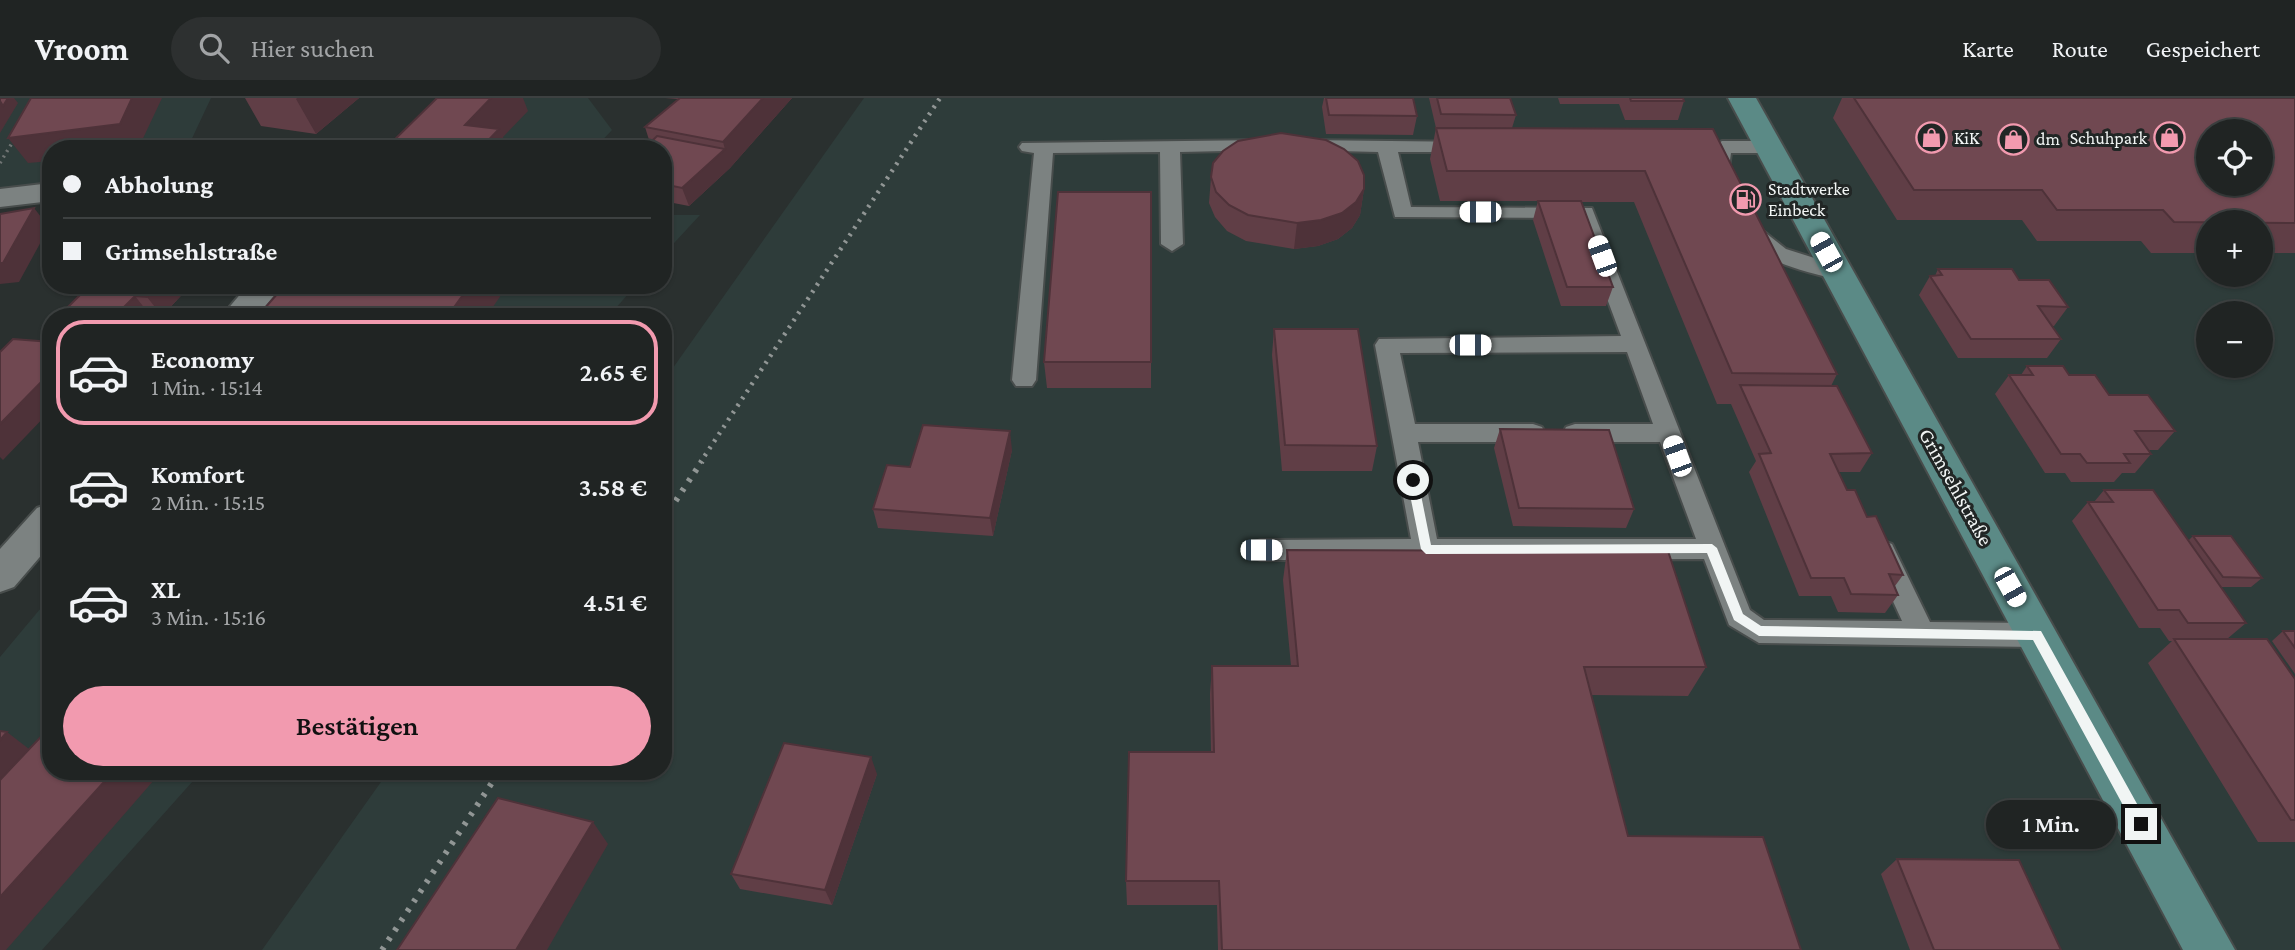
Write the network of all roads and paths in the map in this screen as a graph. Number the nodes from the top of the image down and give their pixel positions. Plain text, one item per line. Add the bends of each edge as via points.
1 (1742, 98) edge
2 (18, 132) edge
3 (1170, 146) junction
4 (1387, 146) junction
5 (1485, 146) edge
6 (1698, 147) edge
7 (1723, 147) junction
8 (1769, 148) junction
9 (0, 163) edge
10 (42, 193) edge
11 (0, 198) edge
12 (1172, 244) dead end
13 (1838, 273) junction
14 (259, 294) edge
15 (245, 308) edge
16 (1635, 344) junction
17 (1024, 380) dead end
18 (1404, 433) junction
19 (1668, 433) junction
20 (42, 522) edge
21 (42, 528) edge
22 (0, 531) edge
23 (1874, 533) edge
24 (1712, 548) junction
25 (1426, 549) junction
26 (1261, 550) dead end
27 (0, 576) edge
28 (1922, 635) junction
29 (2036, 635) junction
30 (2210, 950) edge

1 - 8 main road, Grimsehlstraße
2 - 9 path
3 - 4 lane
3 - 12 lane
3 - 17 lane via 1037,147
4 - 5 lane
4 - 16 lane via 1402,213 1585,212
6 - 7 lane
7 - 8 lane
7 - 13 lane via 1718,168 1752,234 1780,256
8 - 13 main road, Grimsehlstraße
10 - 11 street
13 - 29 main road, Grimsehlstraße
14 - 15 street
16 - 18 lane via 1387,345
16 - 19 lane
18 - 19 lane
18 - 25 lane
19 - 24 lane
20 - 22 street
21 - 27 street
23 - 28 lane
24 - 25 lane
24 - 28 lane via 1739,617 1759,631
25 - 26 lane
28 - 29 lane
29 - 30 main road, Grimsehlstraße

